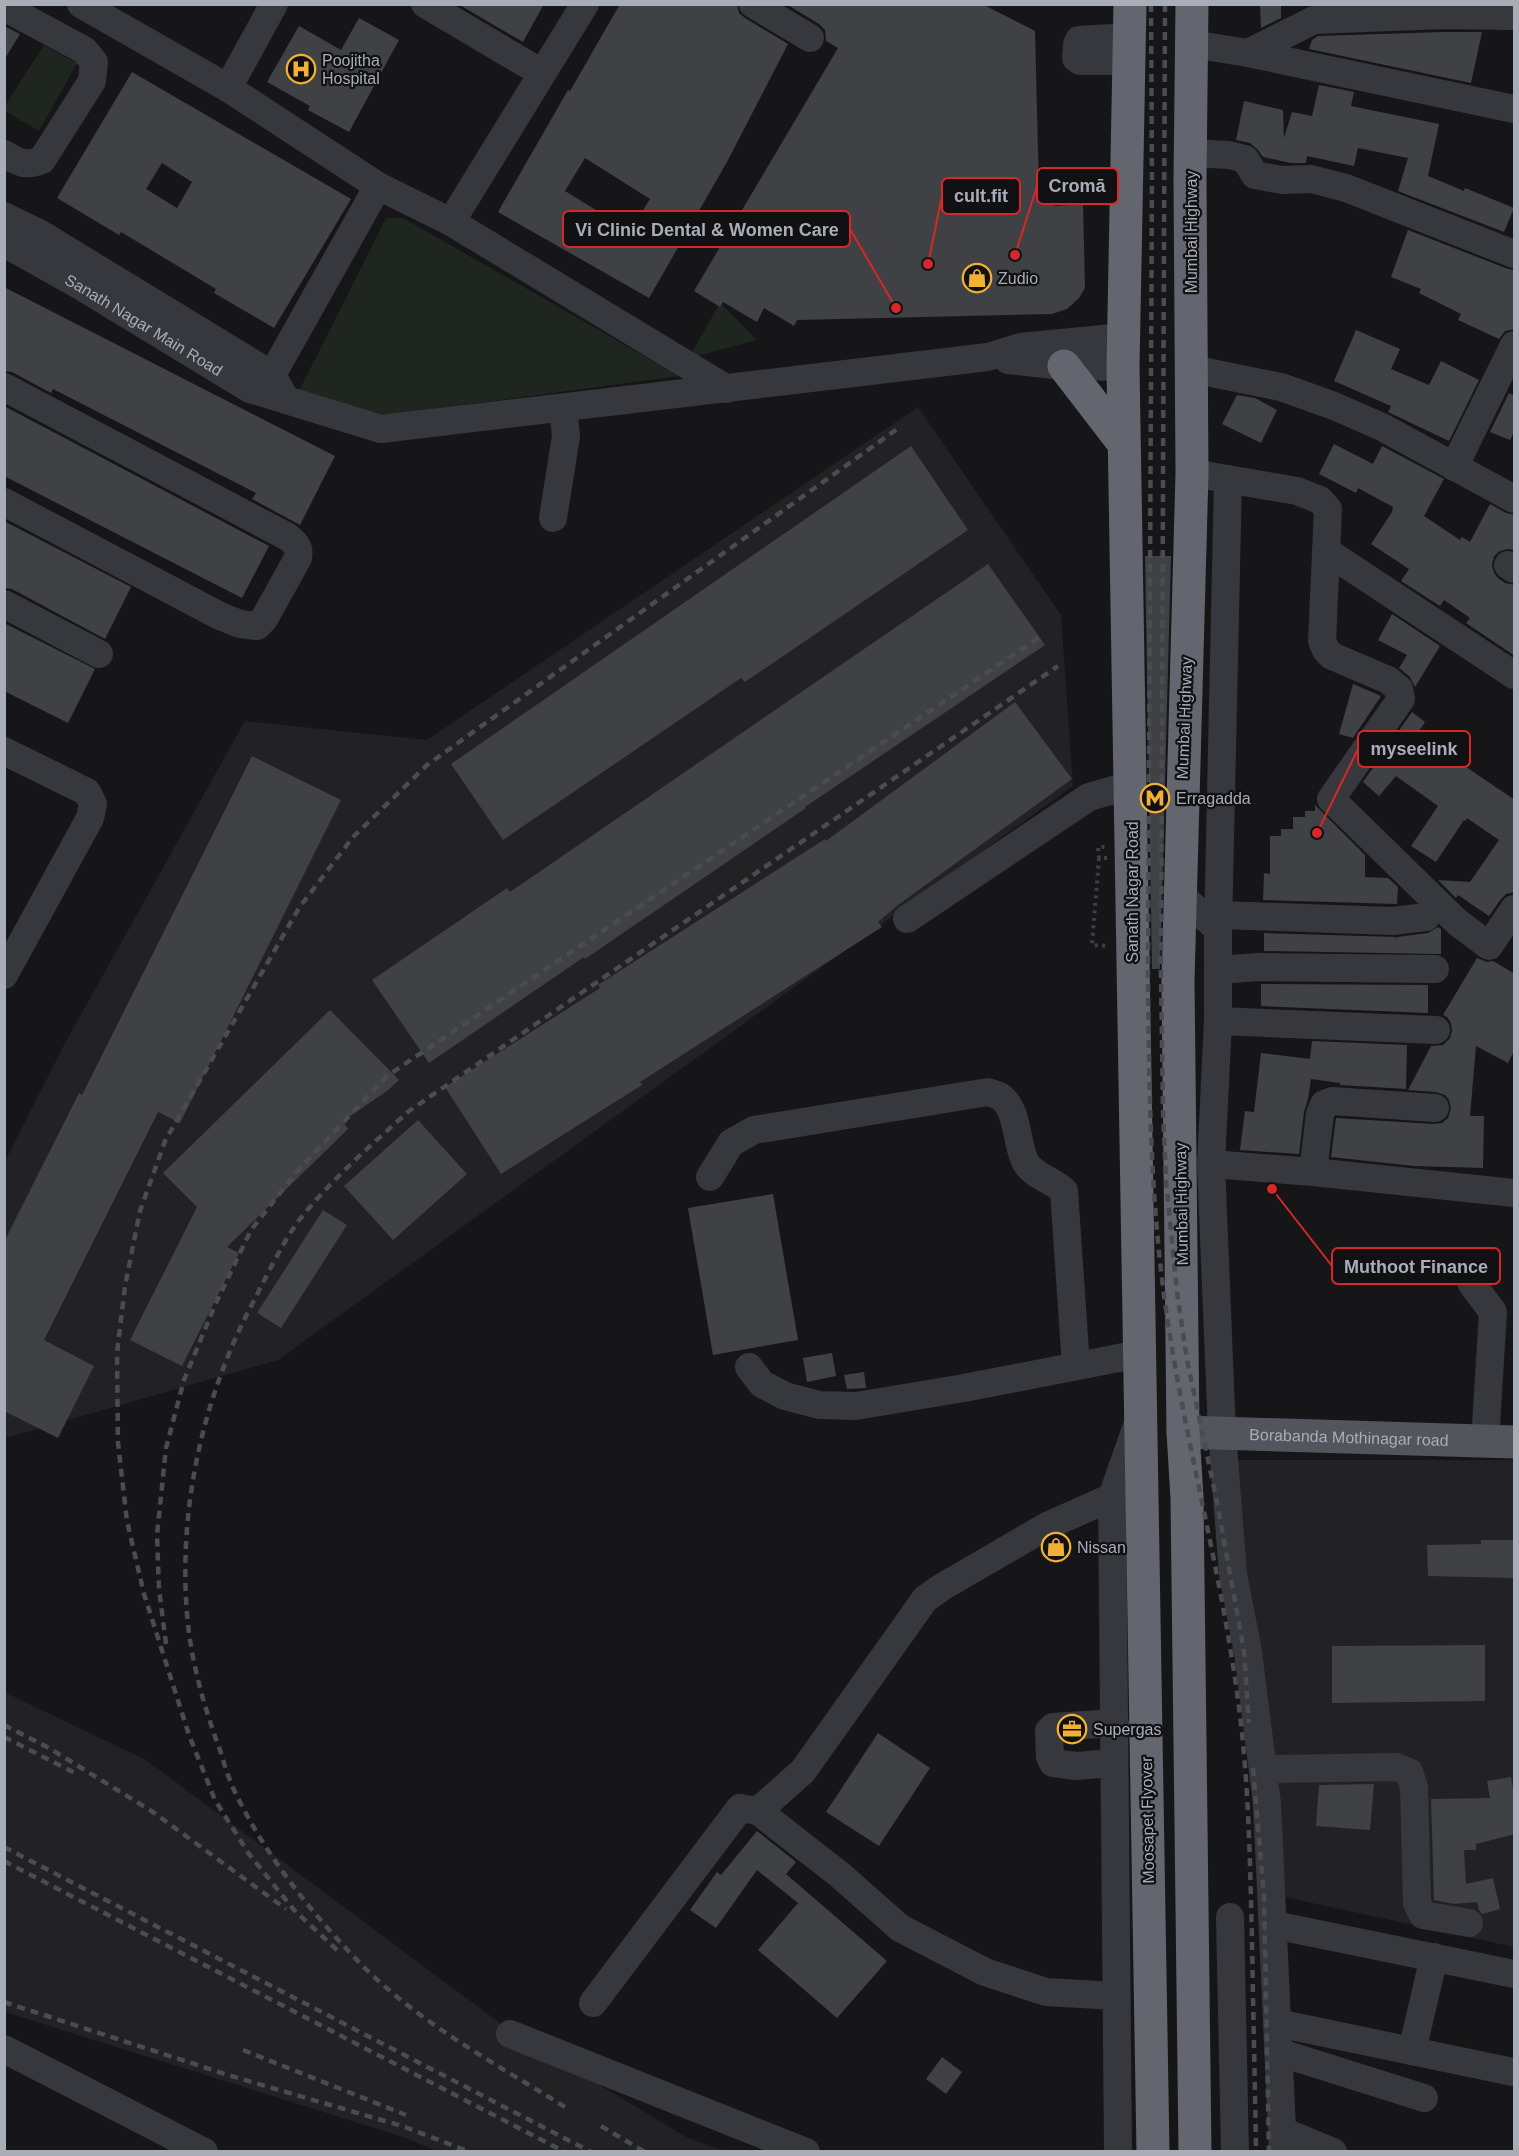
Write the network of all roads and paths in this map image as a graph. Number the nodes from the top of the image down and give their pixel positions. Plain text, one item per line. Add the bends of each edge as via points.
1 (81, 4) edge
2 (274, 4) edge
3 (425, 4) edge
4 (585, 4) edge
5 (753, 4) edge
6 (1130, 4) edge
7 (1192, 4) edge
8 (4, 7) edge
9 (1515, 16) edge
10 (810, 38) dead end
11 (1192, 44) junction
12 (1129, 49) junction
13 (1076, 51) dead end
14 (1248, 53) junction
15 (542, 74) junction
16 (228, 88) junction
17 (1515, 109) edge
18 (1190, 153) junction
19 (4, 154) edge
20 (378, 186) junction
21 (4, 216) edge
22 (451, 222) junction
23 (4, 243) edge
24 (1515, 254) edge
25 (1515, 345) edge
26 (1123, 352) junction
27 (988, 357) junction
28 (1064, 366) junction
29 (1192, 369) junction
30 (272, 375) junction
31 (4, 387) edge
32 (727, 389) junction
33 (286, 400) junction
34 (563, 408) junction
35 (1124, 444) junction
36 (1454, 467) junction
37 (1192, 473) junction
38 (1228, 479) junction
39 (1514, 498) edge
40 (4, 502) edge
41 (553, 518) dead end
42 (1326, 550) junction
43 (4, 604) edge
44 (99, 654) dead end
45 (1515, 675) edge
46 (1186, 677) junction
47 (1224, 679) junction
48 (4, 750) edge
49 (1131, 785) junction
50 (1099, 858) dead end
51 (1179, 894) junction
52 (1515, 909) edge
53 (1426, 917) dead end
54 (907, 919) dead end
55 (1218, 922) junction
56 (1092, 945) dead end
57 (1435, 969) dead end
58 (1218, 970) junction
59 (4, 975) edge
60 (1218, 1021) junction
61 (1436, 1030) dead end
62 (1134, 1049) junction
63 (1180, 1049) junction
64 (1435, 1107) dead end
65 (1212, 1164) junction
66 (1313, 1172) junction
67 (710, 1177) dead end
68 (1515, 1193) edge
69 (1137, 1197) junction
70 (1182, 1197) junction
71 (1463, 1263) dead end
72 (1139, 1354) junction
73 (1076, 1366) junction
74 (749, 1367) dead end
75 (1141, 1418) joint
76 (1184, 1442) junction
77 (1500, 1442) edge
78 (1222, 1443) junction
79 (1515, 1457) edge
80 (1126, 1496) junction
81 (1115, 1723) junction
82 (1113, 1763) junction
83 (1263, 1769) junction
84 (758, 1811) junction
85 (1230, 1917) dead end
86 (1469, 1923) dead end
87 (1274, 1925) junction
88 (1434, 1957) junction
89 (1515, 1974) edge
90 (1116, 1996) junction
91 (593, 2003) dead end
92 (1277, 2023) junction
93 (510, 2034) dead end
94 (4, 2049) edge
95 (1412, 2051) junction
96 (1278, 2052) junction
97 (1513, 2072) edge
98 (1424, 2098) dead end
99 (1282, 2141) edge
100 (204, 2151) edge
101 (806, 2151) edge
102 (1118, 2151) edge
103 (1153, 2151) edge
104 (1195, 2151) edge
105 (1235, 2151) edge
106 (1333, 2151) edge

1 - 16 street
2 - 16 street
3 - 15 street
4 - 15 street
5 - 10 street
6 - 12 highway
7 - 11 highway, Mumbai Highway
8 - 19 street via 84,50 94,62 92,81 42,160 32,165
9 - 14 street via 1314,20
11 - 14 street
11 - 18 highway, Mumbai Highway
12 - 13 street via 1080,61
12 - 26 highway
14 - 17 street
15 - 22 street
16 - 20 street
18 - 24 street via 1245,159 1255,175 1282,180 1311,179 1346,188
18 - 29 highway, Mumbai Highway
20 - 22 street
20 - 30 street
21 - 30 street via 39,233
22 - 32 street
23 - 33 street, Sanath Nagar Main Road via 250,389
25 - 36 street
26 - 27 street via 1020,347
26 - 28 street
26 - 35 highway, Sanath Nagar Road
27 - 28 street
27 - 32 street, Sanath Nagar Main Road
28 - 35 highway
29 - 36 street via 1281,387 1334,405
29 - 37 highway, Mumbai Highway
30 - 33 street
31 - 40 street via 288,537 300,550 264,619 257,626 249,626 220,616
32 - 34 street, Sanath Nagar Main Road
33 - 34 street, Sanath Nagar Main Road via 381,429
34 - 41 street via 566,436
35 - 49 highway, Sanath Nagar Road
36 - 39 street
37 - 38 street
37 - 46 highway, Mumbai Highway
38 - 42 street via 1297,491 1320,500 1328,509
38 - 47 street
42 - 45 street
42 - 52 street via 1322,641 1326,650 1388,680 1399,689 1401,699 1331,799 1457,922 1489,946
43 - 44 street
46 - 47 street
46 - 51 highway, Mumbai Highway
47 - 55 street
48 - 59 street via 87,792 93,804 90,818
49 - 54 street via 1089,797
49 - 62 highway, Sanath Nagar Road
50 - 56 path
51 - 55 street
51 - 63 highway, Mumbai Highway
53 - 55 street via 1392,921
55 - 58 street
57 - 58 street
58 - 60 street
60 - 61 street
60 - 65 street
62 - 63 highway
62 - 69 highway, Sanath Nagar Road
63 - 70 highway, Mumbai Highway
64 - 66 street via 1332,1101 1324,1104
65 - 66 street
65 - 78 street
66 - 68 street
67 - 73 street via 731,1143 754,1130 988,1092 1001,1097 1013,1116 1028,1166 1064,1191
69 - 70 highway
69 - 72 highway, Sanath Nagar Road
70 - 76 highway, Mumbai Highway
71 - 77 street via 1472,1284 1493,1311
72 - 73 street
72 - 75 highway, Sanath Nagar Road
73 - 74 street via 856,1406 819,1406 785,1395 762,1384
75 - 80 highway, Moosapet Flyover
76 - 78 main road, Borabanda Mothinagar road
76 - 104 highway
77 - 78 main road, Borabanda Mothinagar road
78 - 79 main road
78 - 83 street via 1233,1574
80 - 81 street
80 - 84 street via 1047,1526 926,1599 803,1770
80 - 103 highway, Moosapet Flyover
81 - 82 street
81 - 82 street via 1053,1727 1049,1731 1053,1763
82 - 90 street
83 - 86 street via 1396,1767 1409,1772 1413,1788 1417,1903 1423,1915
83 - 87 street
84 - 90 street via 840,1875 900,1929 986,1972 1046,1992
84 - 91 street via 740,1808
85 - 105 street
87 - 88 street
87 - 92 street
88 - 89 street
88 - 95 street
90 - 102 street
92 - 95 street
92 - 96 street
93 - 101 street
94 - 100 street
95 - 97 street
96 - 98 street
96 - 99 street
99 - 106 street

